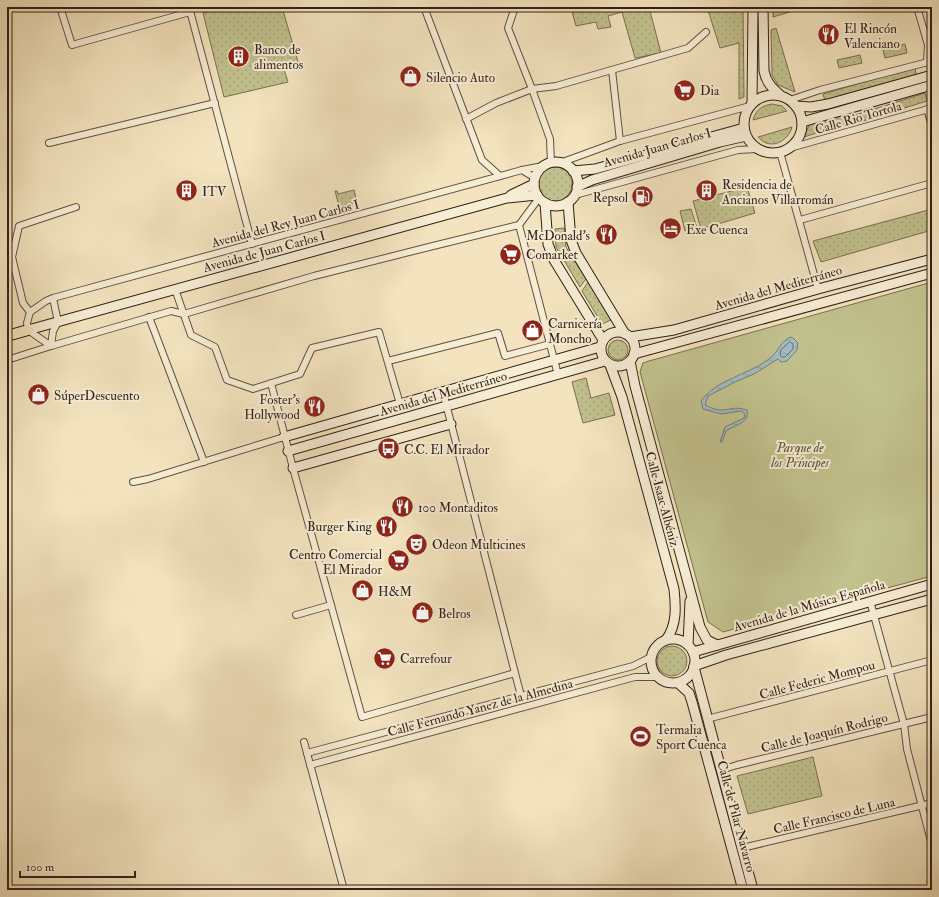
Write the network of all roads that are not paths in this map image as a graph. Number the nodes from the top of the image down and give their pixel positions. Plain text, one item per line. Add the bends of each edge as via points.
1 (60, 7) edge
2 (424, 7) edge
3 (515, 7) edge
4 (753, 7) edge
5 (763, 7) edge
6 (917, 7) edge
7 (189, 10) edge
8 (706, 32) dead end
9 (930, 43) edge
10 (929, 61) edge
11 (612, 70) junction
12 (932, 75) edge
13 (932, 85) edge
14 (532, 88) junction
15 (780, 96) junction
16 (215, 103) junction
17 (793, 103) junction
18 (751, 104) junction
19 (930, 109) edge
20 (466, 119) junction
21 (802, 122) junction
22 (932, 126) edge
23 (745, 132) junction
24 (620, 141) junction
25 (49, 143) dead end
26 (790, 148) junction
27 (757, 149) junction
28 (780, 152) junction
29 (551, 164) junction
30 (522, 170) junction
31 (573, 171) junction
32 (500, 176) junction
33 (534, 181) junction
34 (932, 183) edge
35 (576, 191) junction
36 (507, 198) junction
37 (541, 199) junction
38 (568, 202) junction
39 (76, 207) dead end
40 (800, 220) junction
41 (519, 225) junction
42 (252, 244) junction
43 (932, 259) edge
44 (932, 272) edge
45 (175, 289) junction
46 (818, 289) junction
47 (53, 298) junction
48 (30, 312) junction
49 (184, 314) junction
50 (149, 317) junction
51 (58, 322) junction
52 (28, 330) junction
53 (7, 336) edge
54 (628, 336) junction
55 (550, 344) junction
56 (602, 344) junction
57 (51, 346) junction
58 (632, 358) junction
59 (7, 360) edge
60 (555, 360) junction
61 (388, 361) junction
62 (608, 363) junction
63 (558, 375) junction
64 (271, 383) junction
65 (443, 392) junction
66 (400, 404) junction
67 (446, 405) junction
68 (451, 424) junction
69 (284, 437) junction
70 (288, 451) junction
71 (204, 462) junction
72 (293, 468) junction
73 (133, 482) dead end
74 (932, 584) edge
75 (691, 594) junction
76 (932, 599) edge
77 (870, 601) junction
78 (331, 605) junction
79 (296, 615) dead end
80 (873, 615) junction
81 (666, 640) junction
82 (717, 645) junction
83 (690, 648) junction
84 (651, 657) junction
85 (932, 660) edge
86 (694, 667) junction
87 (890, 671) junction
88 (515, 673) junction
89 (657, 677) junction
90 (678, 683) junction
91 (521, 696) junction
92 (932, 717) edge
93 (707, 719) junction
94 (904, 724) junction
95 (304, 742) dead end
96 (307, 753) junction
97 (310, 765) junction
98 (721, 770) junction
99 (932, 803) edge
100 (921, 806) junction
101 (932, 845) edge
102 (742, 848) junction
103 (344, 890) edge
104 (744, 890) edge
105 (753, 890) edge

1 - 7 street via 72,45
2 - 20 street
3 - 14 street via 508,28
4 - 18 street
5 - 15 street via 764,72 769,85
6 - 9 street
7 - 16 street
8 - 11 street via 688,48
9 - 10 street
10 - 17 street via 820,90
11 - 14 street via 556,86
11 - 24 street
12 - 17 street via 828,104 811,107
13 - 21 street
14 - 20 street via 496,102
14 - 29 street via 550,139
15 - 17 street
15 - 18 street via 767,95
16 - 25 street
16 - 42 street
17 - 21 street via 800,112
18 - 23 street via 744,118
18 - 24 street, Avenida del Rey Juan Carlos I
19 - 22 street
19 - 26 street, Calle Rio Tortola
20 - 32 street via 482,160
21 - 26 street via 799,136
23 - 27 street via 750,143
23 - 31 street, Avenida Juan Carlos I via 595,169
23 - 35 street, Avenida Juan Carlos I via 720,142 592,180
24 - 29 street, Avenida del Rey Juan Carlos I
26 - 28 street
27 - 28 street via 770,153
27 - 35 street via 738,150
28 - 40 street
29 - 30 street, Avenida del Rey Juan Carlos I
29 - 31 street via 568,166
29 - 33 street via 537,172
30 - 32 street, Avenida del Rey Juan Carlos I
30 - 33 street
31 - 35 street via 577,179
32 - 42 street, Avenida del Rey Juan Carlos I
33 - 36 street
33 - 37 street
34 - 40 street
35 - 38 street
36 - 37 street
36 - 45 street, Avenida de Juan Carlos I
37 - 38 street via 557,206
37 - 41 street
37 - 56 street via 548,244 554,260
38 - 54 street via 571,240 576,253
39 - 48 street via 19,226 12,257 23,303
40 - 46 street
41 - 49 street via 314,276
41 - 55 street
42 - 47 street, Avenida del Rey Juan Carlos I
43 - 46 street, Avenida del Mediterráneo
44 - 58 street, Avenida del Mediterráneo
45 - 49 street
45 - 51 street, Avenida de Juan Carlos I
46 - 54 street, Avenida del Mediterráneo via 674,330
47 - 48 street, Avenida del Rey Juan Carlos I
47 - 51 street
48 - 52 street
49 - 50 street via 171,311
49 - 64 street via 191,334 215,347 227,380 253,389
50 - 57 street
50 - 71 street
51 - 52 street, Avenida de Juan Carlos I
51 - 57 street via 53,331
52 - 53 main road
52 - 57 street
54 - 56 street via 619,332 613,333 607,336
54 - 58 street via 634,345
55 - 60 street
55 - 61 street via 505,356 498,333
56 - 60 street, Avenida del Mediterráneo
56 - 62 street via 601,355
57 - 59 street
58 - 62 street via 621,366
58 - 75 street, Calle Isaac Albéniz via 635,386
60 - 63 street
60 - 65 street, Avenida del Mediterráneo
61 - 64 street via 379,332 312,348 300,374
61 - 66 street
62 - 63 street, Avenida del Mediterráneo
62 - 81 street, Calle Isaac Albéniz via 622,397 674,589 674,622
63 - 67 street, Avenida del Mediterráneo
64 - 69 street
65 - 66 street, Avenida del Mediterráneo
65 - 67 street
66 - 69 street, Avenida del Mediterráneo
67 - 68 street
67 - 70 street, Avenida del Mediterráneo
68 - 72 street
68 - 88 street
69 - 70 street
69 - 71 street
70 - 72 street
71 - 73 street
72 - 78 street
74 - 77 street, Avenida de la Música Española
75 - 82 street, Calle Isaac Albéniz via 703,634
75 - 83 street, Calle Isaac Albéniz
76 - 80 street, Avenida de la Música Española
77 - 80 street
77 - 82 street, Avenida de la Música Española
78 - 79 street
78 - 88 street via 362,717
80 - 86 street, Avenida de la Música Española via 726,655
80 - 87 street
81 - 83 street via 678,640
81 - 84 street via 656,646
82 - 83 street, Avenida de la Música Española
83 - 86 street via 695,659
84 - 89 street via 652,668
84 - 91 street, Calle Fernando Yanez de la Almedina via 633,666
85 - 87 street, Calle Federic Mompou
86 - 90 street via 688,677
86 - 93 street, Calle de Pilar Navarro
87 - 93 street, Calle Federic Mompou
87 - 94 street
88 - 91 street
89 - 90 street via 667,683
89 - 97 street, Calle Fernando Yanez de la Almedina via 635,677
90 - 104 street, Calle de Pilar Navarro via 687,691 692,702
91 - 96 street, Calle Fernando Yanez de la Almedina
92 - 94 street, Calle de Joaquín Rodrigo
93 - 98 street, Calle de Pilar Navarro
94 - 98 street, Calle de Joaquín Rodrigo
94 - 100 street via 907,750
95 - 96 street
96 - 97 street
97 - 103 street
98 - 102 street, Calle de Pilar Navarro
99 - 100 street, Calle Francisco de Luna
100 - 101 street
100 - 102 street, Calle Francisco de Luna
102 - 105 street, Calle de Pilar Navarro

